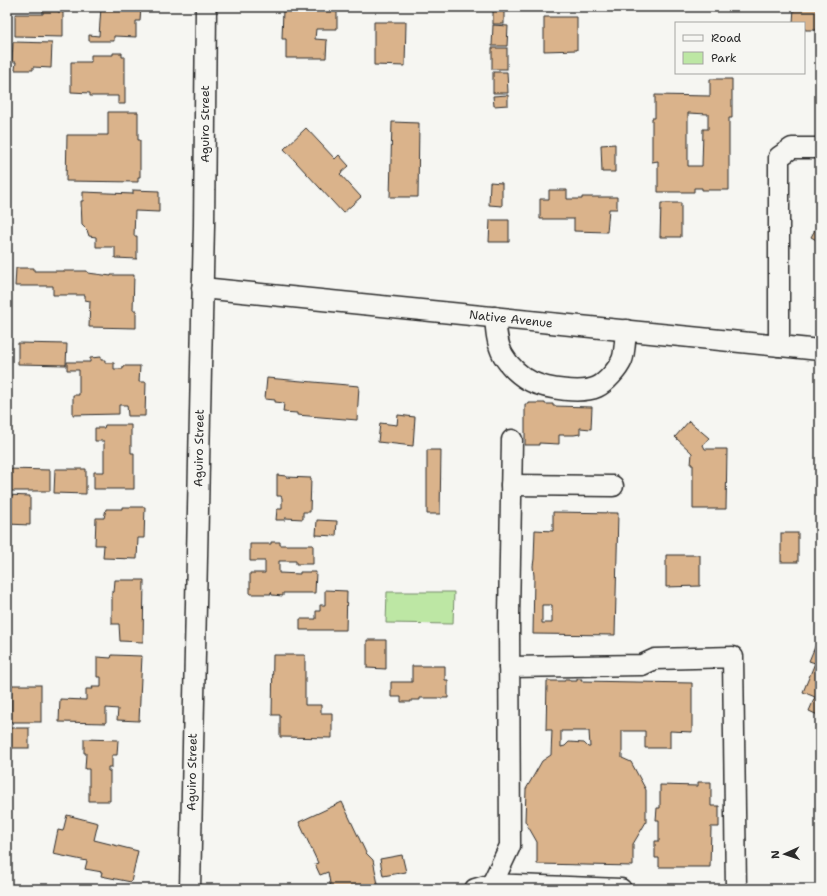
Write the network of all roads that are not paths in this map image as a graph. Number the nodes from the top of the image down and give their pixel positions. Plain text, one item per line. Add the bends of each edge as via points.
1 (206, 7) edge
2 (820, 148) edge
3 (202, 288) junction
4 (495, 317) junction
5 (626, 330) junction
6 (779, 346) junction
7 (820, 350) edge
8 (512, 440) dead end
9 (511, 485) junction
10 (613, 486) dead end
11 (509, 667) junction
12 (487, 888) edge
13 (190, 889) edge
14 (620, 889) edge
15 (736, 889) edge

1 - 3 street, Aguiro Street
2 - 6 street via 792,148 780,157
3 - 4 street, Native Avenue
3 - 13 street, Aguiro Street
4 - 5 street, Native Avenue
4 - 5 street via 498,343 516,372 531,382 554,389 579,390 597,387 608,380 622,360
5 - 6 street, Native Avenue
6 - 7 street, Native Avenue
8 - 9 street
9 - 10 street
9 - 11 street
11 - 12 street via 510,846
11 - 15 street via 642,665 655,659 733,657
12 - 14 street

